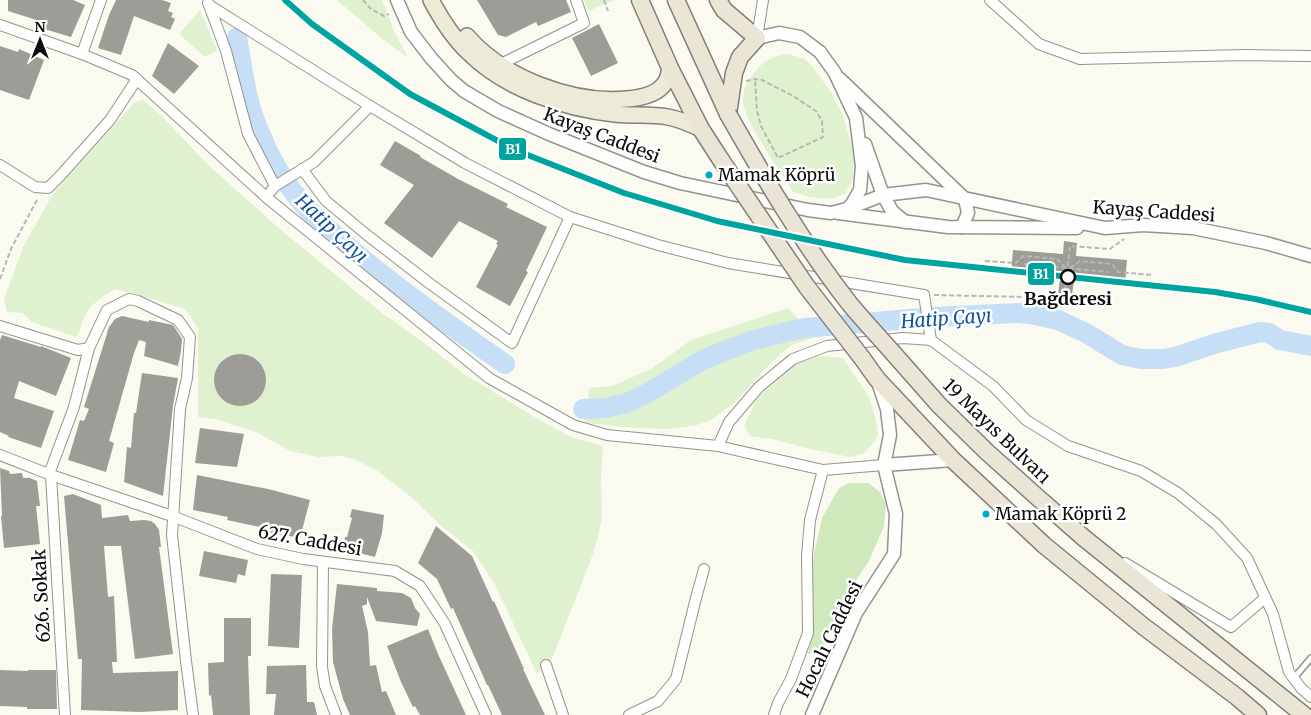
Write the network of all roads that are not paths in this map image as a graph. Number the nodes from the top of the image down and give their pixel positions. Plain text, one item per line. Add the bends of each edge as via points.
1 (101, 0) edge
2 (431, 0) edge
3 (442, 0) edge
4 (576, 0) edge
5 (640, 0) edge
6 (676, 0) edge
7 (718, 0) edge
8 (763, 0) edge
9 (990, 0) edge
10 (207, 3) edge
11 (399, 5) edge
12 (0, 25) edge
13 (756, 38) junction
14 (82, 54) junction
15 (1311, 56) edge
16 (501, 64) junction
17 (670, 68) junction
18 (835, 73) junction
19 (137, 79) junction
20 (370, 106) junction
21 (728, 114) junction
22 (856, 118) junction
23 (701, 129) junction
24 (0, 165) edge
25 (298, 172) junction
26 (278, 184) junction
27 (883, 195) junction
28 (266, 197) junction
29 (965, 198) junction
30 (847, 209) junction
31 (831, 212) junction
32 (570, 217) junction
33 (905, 222) junction
34 (962, 227) junction
35 (1104, 228) junction
36 (1311, 256) edge
37 (0, 326) edge
38 (932, 340) junction
39 (89, 348) junction
40 (877, 379) junction
41 (718, 446) junction
42 (0, 455) edge
43 (953, 460) junction
44 (884, 465) junction
45 (823, 470) junction
46 (50, 475) junction
47 (172, 516) junction
48 (1084, 538) junction
49 (323, 562) junction
50 (704, 569) dead end
51 (1265, 598) junction
52 (1311, 658) edge
53 (546, 665) dead end
54 (1293, 678) junction
55 (1237, 697) junction
56 (1311, 697) edge
57 (64, 715) edge
58 (194, 715) edge
59 (336, 715) edge
60 (486, 715) edge
61 (563, 715) edge
62 (629, 715) edge
63 (774, 715) edge
64 (812, 715) edge
65 (1245, 715) edge
66 (1258, 715) edge
67 (1304, 715) edge

1 - 14 street
2 - 23 main road via 467,52 511,83 575,107 615,114 668,117
3 - 16 main road via 476,46
4 - 16 street via 584,23
5 - 17 highway
6 - 21 highway, 19 Mayıs Bulvarı
7 - 13 highway via 724,10
8 - 13 street
9 - 15 street via 1039,44 1080,59
10 - 20 street
10 - 26 street via 226,51 248,134
11 - 31 street, Kayaş Caddesi via 411,32 430,58 464,91 498,111 644,172 680,183
12 - 14 street
13 - 18 street via 779,33 800,37 820,52
13 - 21 highway via 740,57 734,73
14 - 19 street
16 - 17 main road via 530,81 560,92 614,101 653,94 665,83
17 - 23 highway
18 - 22 street
18 - 29 street
19 - 24 street via 110,120 48,188 35,187
19 - 28 street
20 - 25 street via 314,162
20 - 32 street via 465,163
21 - 48 highway, 19 Mayıs Bulvarı, bridge via 768,185 849,303 939,405
22 - 27 street
22 - 30 street via 862,166 860,190
23 - 40 highway, bridge via 807,286
25 - 26 street
25 - 32 street via 326,201 367,235 512,343
26 - 28 street
27 - 29 street, Kayaş Caddesi via 926,190
27 - 30 street, Kayaş Caddesi
27 - 33 street via 892,211
28 - 41 street via 489,378 534,404 573,425 607,435
29 - 34 street via 968,213
29 - 35 street, Kayaş Caddesi
30 - 31 street, Kayaş Caddesi
31 - 33 street
32 - 38 street via 728,263 924,295
33 - 34 street
34 - 35 street
35 - 36 street, Kayaş Caddesi via 1143,225 1193,228
37 - 39 street via 78,350
38 - 41 street via 903,338 828,346 793,359 759,387 729,422
38 - 51 street via 993,386 1026,420 1068,446 1141,471 1178,493 1216,524 1247,558
39 - 46 street via 74,407
39 - 47 street via 107,310 130,299 178,320 190,337 187,378 180,409
40 - 43 highway
40 - 44 street via 887,409 890,435
41 - 45 street
42 - 46 street, 627. Caddesi
43 - 44 street
43 - 55 highway via 1051,550 1143,626
44 - 45 street
44 - 64 street, Hocalı Caddesi via 896,514 894,554 856,613
45 - 63 street via 810,520 808,633
46 - 47 street, 627. Caddesi
46 - 57 street, 626. Sokak
47 - 49 street, 627. Caddesi via 257,549
47 - 58 street
48 - 51 street via 1231,627
48 - 67 highway, 19 Mayıs Bulvarı
49 - 59 street via 322,667
49 - 60 street, 627. Caddesi via 396,571 420,586 445,624
50 - 62 street via 676,680 658,701
51 - 54 street
52 - 54 lane
53 - 61 street
54 - 56 street
55 - 65 highway
55 - 66 highway

